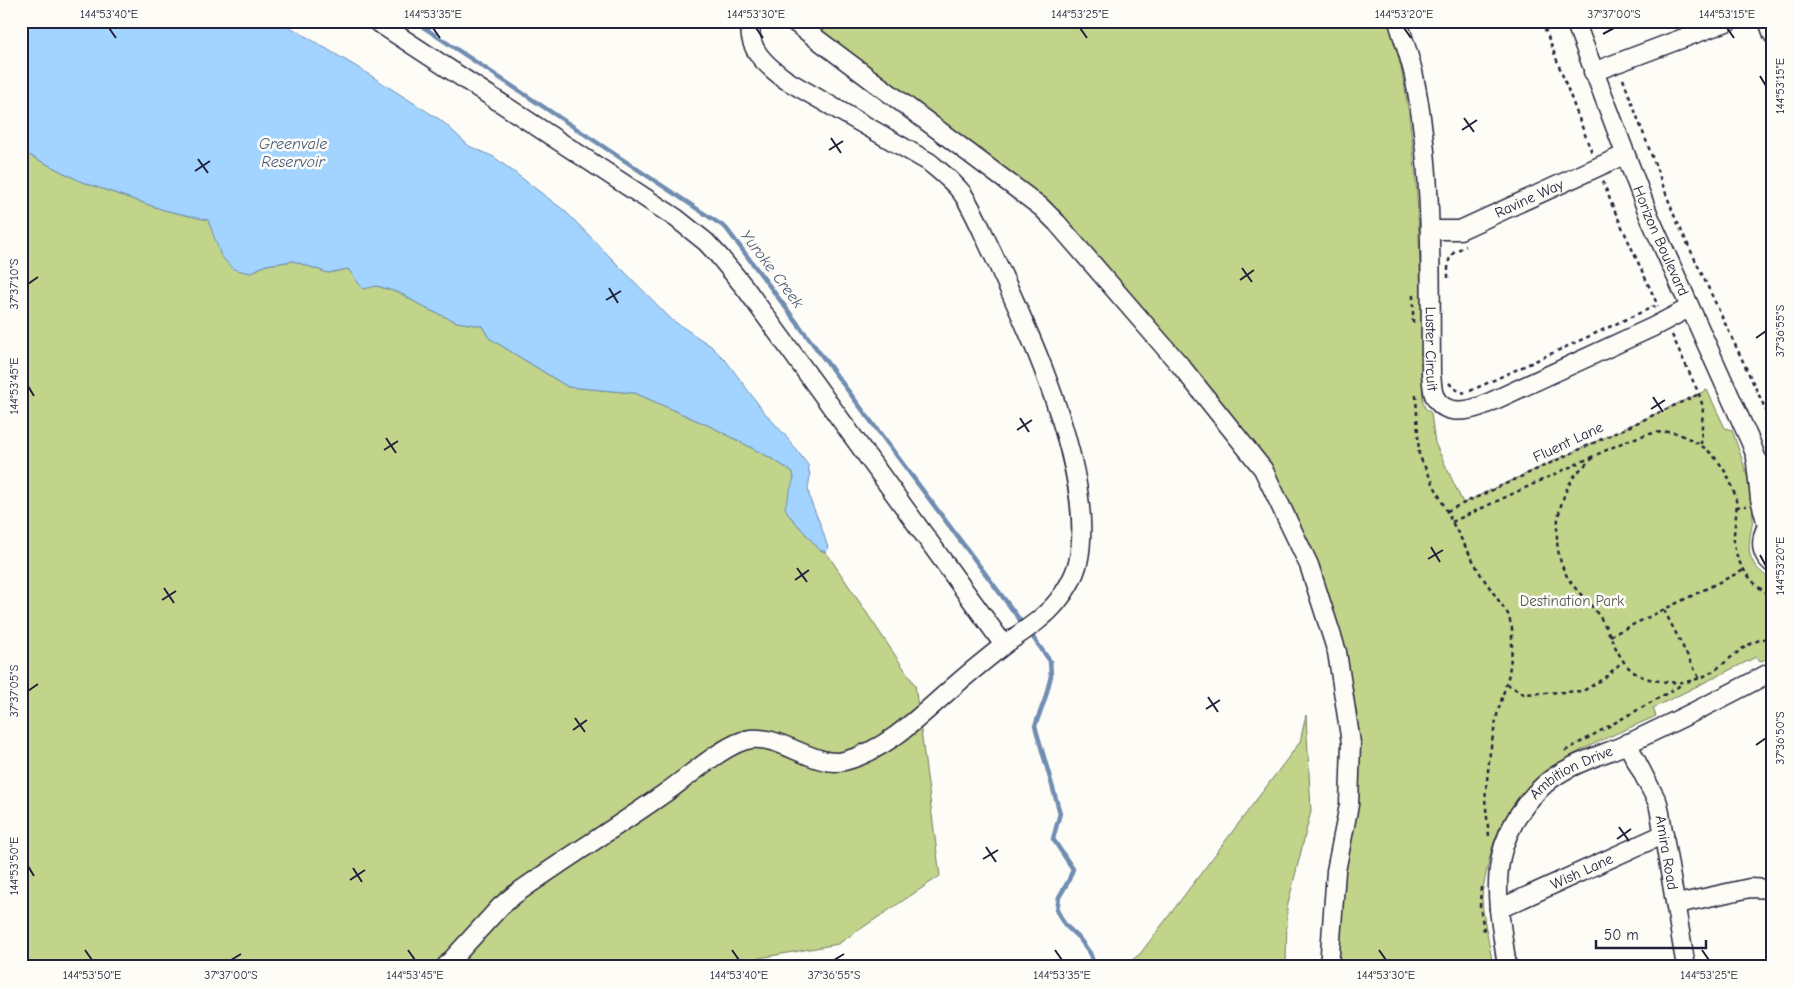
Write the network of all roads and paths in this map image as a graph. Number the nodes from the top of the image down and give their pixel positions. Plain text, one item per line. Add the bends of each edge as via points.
1 (376, 21) edge
2 (750, 21) edge
3 (793, 21) edge
4 (1398, 21) edge
5 (1542, 21) edge
6 (1575, 21) edge
7 (1729, 21) edge
8 (1768, 21) edge
9 (1773, 35) edge
10 (1594, 72) junction
11 (1623, 79) dead end
12 (1624, 155) junction
13 (1594, 159) dead end
14 (1601, 176) dead end
15 (1431, 230) junction
16 (1468, 245) dead end
17 (1448, 279) dead end
18 (1413, 289) dead end
19 (1657, 305) junction
20 (1689, 308) junction
21 (1660, 312) dead end
22 (1413, 328) dead end
23 (1669, 329) dead end
24 (1448, 383) dead end
25 (1416, 391) dead end
26 (1699, 394) junction
27 (1773, 425) edge
28 (1701, 444) junction
29 (1596, 455) junction
30 (1756, 457) junction
31 (1773, 486) edge
32 (1447, 511) junction
33 (1452, 522) junction
34 (1770, 522) edge
35 (1773, 564) edge
36 (1744, 570) junction
37 (1773, 597) edge
38 (1664, 610) junction
39 (1610, 636) junction
40 (1773, 637) edge
41 (1004, 645) junction
42 (1622, 662) junction
43 (1773, 671) edge
44 (1699, 678) junction
45 (1507, 684) junction
46 (1628, 743) junction
47 (1664, 834) junction
48 (1489, 836) dead end
49 (1773, 889) edge
50 (1677, 904) junction
51 (1499, 909) junction
52 (445, 967) edge
53 (1329, 967) edge
54 (1507, 967) edge
55 (1686, 967) edge

1 - 41 street via 676,218 706,242 746,290
2 - 41 street via 750,39 770,68 929,162 950,179 973,212 1041,362 1058,407 1073,465 1081,543 1069,586 1056,604 1038,622
3 - 53 street via 1058,222 1180,365 1263,469 1309,565 1337,652 1351,743 1349,805 1336,871
4 - 15 street, Luster Circuit via 1414,74
5 - 13 path
6 - 10 street, Horizon Boulevard
7 - 10 street
8 - 9 street
10 - 12 street, Horizon Boulevard
11 - 27 path via 1674,215
12 - 15 street, Ravine Way via 1460,230
12 - 20 street, Horizon Boulevard
14 - 19 path
15 - 20 street, Luster Circuit via 1431,374 1433,393 1449,410 1466,411 1484,405
16 - 17 path via 1455,251 1448,260
18 - 22 path
19 - 21 path
19 - 24 path via 1466,393
20 - 30 street, Horizon Boulevard
23 - 26 path
25 - 32 path via 1419,455
26 - 28 path via 1703,407
26 - 32 path, Fluent Lane
28 - 29 path via 1673,432 1649,433
28 - 36 path via 1712,453 1726,474 1736,501 1734,543
29 - 33 path
29 - 39 path via 1570,482 1556,536 1566,576 1596,611
30 - 31 street, Horizon Boulevard
30 - 34 street, Horizon Boulevard via 1760,499
32 - 33 path
33 - 45 path via 1508,614 1512,649
34 - 35 street via 1762,544 1764,553
36 - 37 path via 1752,582
36 - 38 path
38 - 39 path
38 - 44 path
39 - 42 path
40 - 44 path via 1748,644
41 - 52 street via 909,725 860,756 840,762 820,759 772,741 751,739 728,748 514,895
42 - 44 path via 1636,674 1658,681 1682,683
42 - 45 path via 1583,691 1524,694
43 - 46 street, Ambition Drive
45 - 48 path via 1490,752 1486,799
46 - 47 street, Amira Road via 1658,804
46 - 51 street, Ambition Drive via 1559,774 1525,805 1502,852 1498,869
47 - 50 street, Amira Road
47 - 51 street, Wish Lane
49 - 50 street via 1750,888
50 - 55 street, Amira Road
51 - 54 street, Ambition Drive

